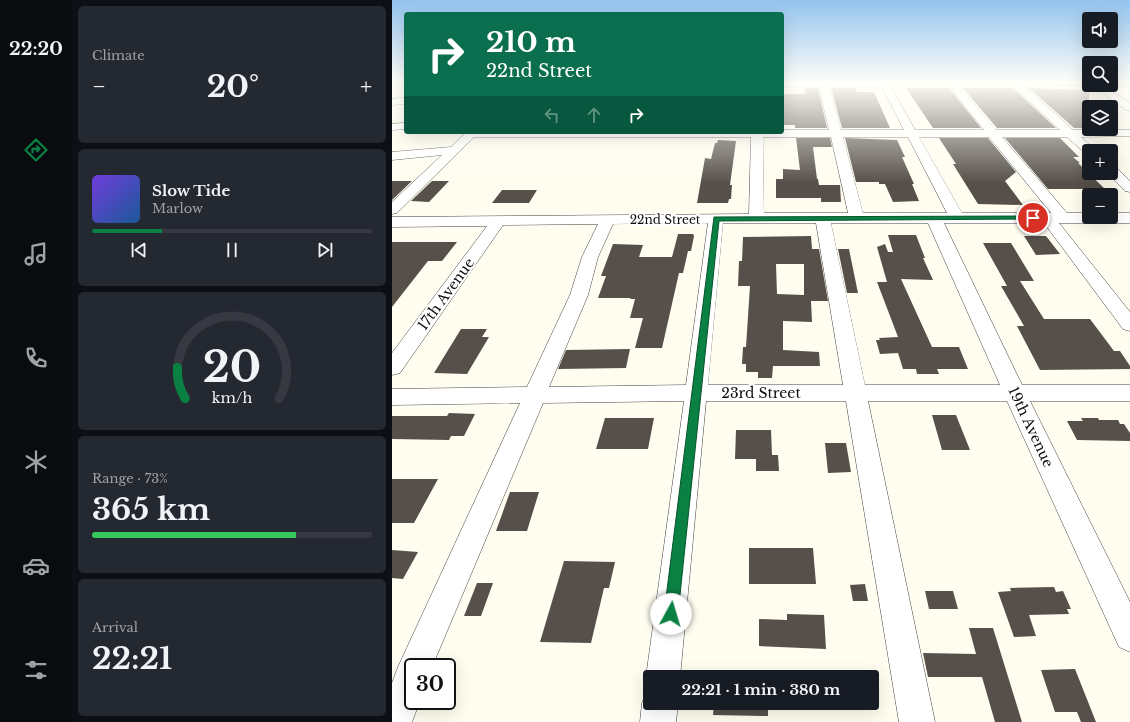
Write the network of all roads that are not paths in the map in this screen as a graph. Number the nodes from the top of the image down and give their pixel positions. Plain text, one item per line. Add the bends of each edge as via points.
1 (832, 116) edge
2 (903, 116) edge
3 (978, 116) edge
4 (1052, 116) edge
5 (404, 126) edge
6 (392, 127) edge
7 (784, 133) edge
8 (912, 133) junction
9 (992, 133) junction
10 (1071, 133) junction
11 (1130, 133) edge
12 (471, 134) edge
13 (757, 134) edge
14 (837, 134) junction
15 (1083, 144) edge
16 (454, 150) junction
17 (392, 156) edge
18 (1118, 177) edge
19 (1130, 188) edge
20 (392, 210) edge
21 (756, 218) junction
22 (823, 218) junction
23 (857, 218) junction
24 (934, 218) junction
25 (957, 218) junction
26 (1055, 218) junction
27 (1130, 218) edge
28 (608, 219) junction
29 (716, 219) junction
30 (499, 220) junction
31 (392, 222) edge
32 (1130, 325) edge
33 (392, 368) edge
34 (696, 392) junction
35 (855, 393) junction
36 (1130, 393) edge
37 (1015, 394) junction
38 (534, 395) junction
39 (392, 397) edge
40 (1130, 636) edge
41 (419, 658) edge
42 (664, 670) edge
43 (404, 696) edge
44 (659, 710) edge
45 (394, 722) edge
46 (658, 722) edge
47 (917, 722) edge

1 - 14 street
2 - 8 street
3 - 9 street
4 - 10 street
5 - 6 street
7 - 14 street
8 - 9 street
8 - 14 street
8 - 25 street
9 - 10 street
9 - 26 street
10 - 11 street
10 - 15 street
12 - 16 street
13 - 21 street
14 - 23 street
16 - 17 street
16 - 20 street
18 - 19 street
21 - 22 street, 22nd Street
21 - 29 street, 22nd Street
22 - 23 street, 22nd Street
22 - 35 street
23 - 24 street, 22nd Street
24 - 25 street, 22nd Street
24 - 37 street, 19th Avenue
25 - 26 street, 22nd Street
26 - 27 street, 22nd Street
26 - 32 street
28 - 29 street, 22nd Street
28 - 30 street, 22nd Street
28 - 38 street via 590,257 579,295
29 - 34 street
30 - 31 street, 22nd Street
30 - 33 street, 17th Avenue
34 - 35 street, 23rd Street
34 - 38 street, 23rd Street
34 - 42 street
35 - 37 street, 23rd Street
35 - 47 street
36 - 37 street, 23rd Street
37 - 40 street, 19th Avenue
38 - 39 street, 23rd Street
38 - 41 street
43 - 45 street
44 - 46 street

